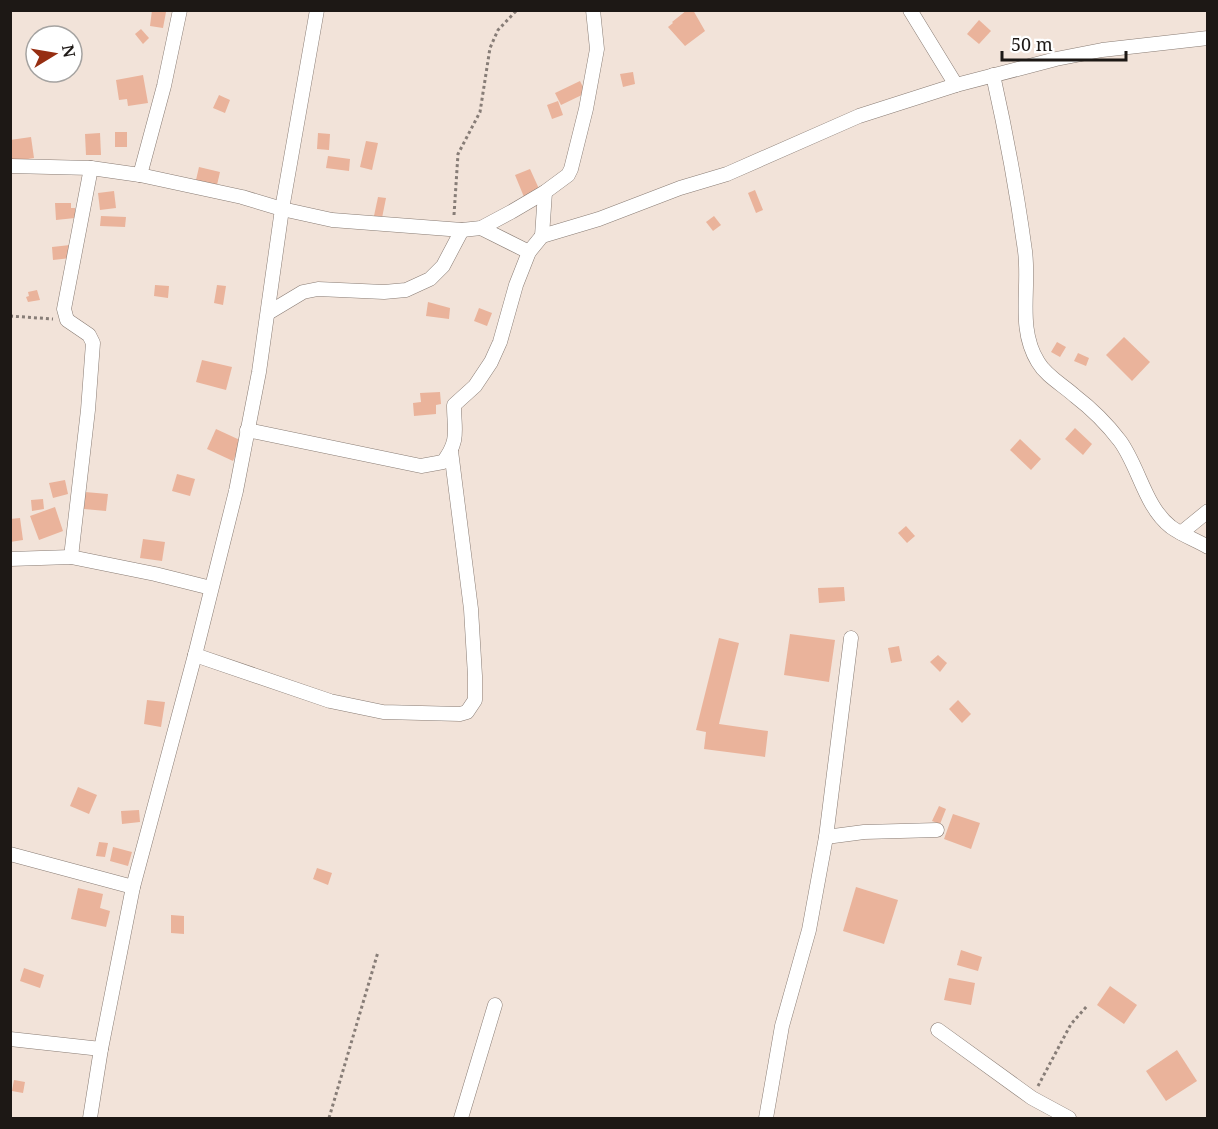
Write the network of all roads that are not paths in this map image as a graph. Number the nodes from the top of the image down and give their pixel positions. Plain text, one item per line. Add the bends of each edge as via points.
1 (180, 10) edge
2 (317, 10) edge
3 (593, 10) edge
4 (910, 10) edge
5 (1208, 38) edge
6 (993, 75) junction
7 (956, 85) junction
8 (10, 166) edge
9 (91, 168) junction
10 (140, 175) junction
11 (545, 192) junction
12 (282, 209) junction
13 (481, 228) junction
14 (457, 229) junction
15 (542, 236) junction
16 (529, 252) junction
17 (268, 314) junction
18 (247, 430) junction
19 (451, 452) junction
20 (1208, 511) edge
21 (1181, 533) junction
22 (1208, 547) edge
23 (71, 557) junction
24 (10, 559) edge
25 (211, 588) junction
26 (851, 638) dead end
27 (195, 655) junction
28 (937, 830) dead end
29 (826, 837) junction
30 (10, 854) edge
31 (133, 887) junction
32 (495, 1005) dead end
33 (938, 1030) dead end
34 (10, 1039) edge
35 (101, 1049) junction
36 (90, 1119) edge
37 (461, 1119) edge
38 (766, 1119) edge
39 (1069, 1119) edge

1 - 10 street
2 - 12 street
3 - 11 street via 597,49 571,169
4 - 7 street
5 - 6 street via 1102,50
6 - 7 street
6 - 21 street via 1025,253 1025,312 1031,351 1040,366 1099,417 1121,443 1161,516
7 - 15 street via 860,116 727,174
8 - 9 street
9 - 10 street
9 - 23 street via 64,309 67,320 89,335 93,343
10 - 12 street via 242,196
11 - 13 street
11 - 15 street
12 - 14 street via 332,220
12 - 17 street
13 - 14 street
13 - 16 street
14 - 17 street via 443,266 430,279 406,290 318,289 303,292
15 - 16 street
16 - 19 street via 491,362 475,386 454,405 456,436
17 - 18 street
18 - 19 street via 421,466 443,462
18 - 25 street
19 - 27 street via 471,609 475,700 467,712 383,712 340,703
20 - 21 street
21 - 22 street
23 - 24 street
23 - 25 street
25 - 27 street
26 - 29 street
27 - 31 street
28 - 29 street
29 - 38 street via 809,930 782,1026
30 - 31 street
31 - 35 street
32 - 37 street
33 - 39 street via 1032,1098
34 - 35 street
35 - 36 street

